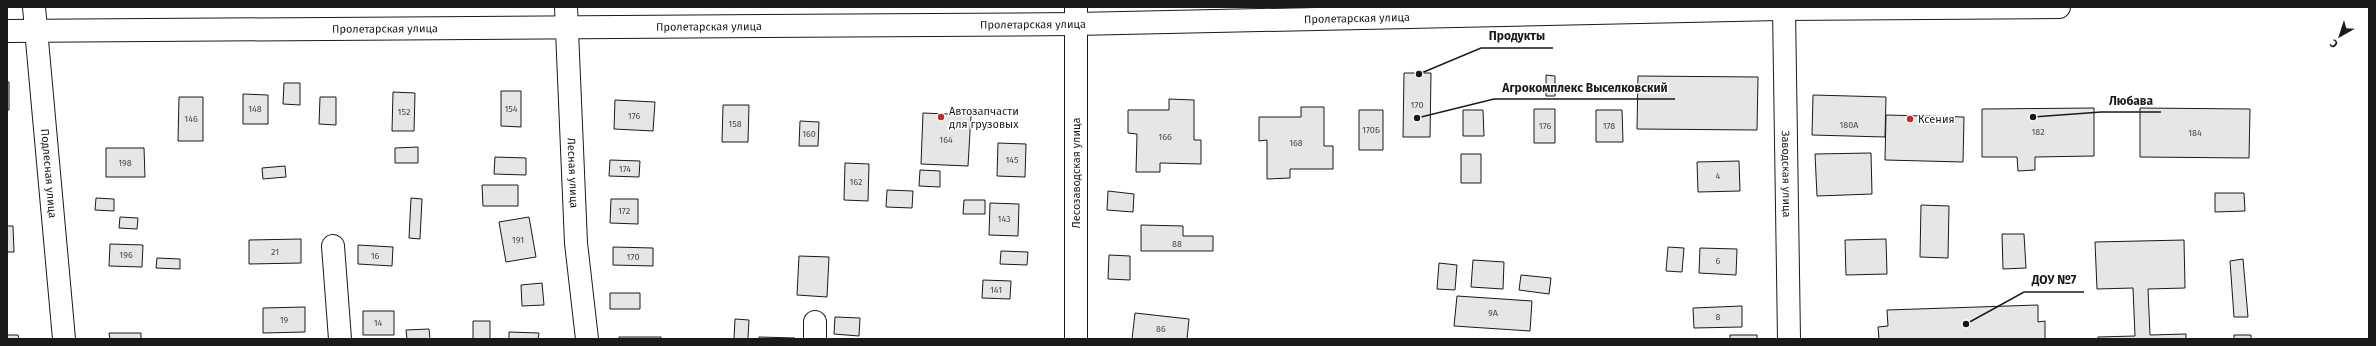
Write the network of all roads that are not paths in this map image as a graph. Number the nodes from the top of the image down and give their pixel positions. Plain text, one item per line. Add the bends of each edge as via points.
1 (34, 7) edge
2 (566, 7) edge
3 (2059, 7) edge
4 (1784, 10) junction
5 (1397, 12) edge
6 (1076, 16) edge
7 (567, 29) junction
8 (7, 31) edge
9 (34, 31) junction
10 (333, 246) dead end
11 (64, 339) edge
12 (340, 339) edge
13 (587, 339) edge
14 (1076, 339) edge
15 (1789, 339) edge

1 - 9 street, Подлесная улица
2 - 7 street, Лесная улица
3 - 4 street, Пролетарская улица
4 - 5 street, Пролетарская улица
4 - 15 street, Заводская улица
5 - 6 street, Пролетарская улица
6 - 7 street, Пролетарская улица
6 - 14 street, Лесозаводская улица
7 - 9 street, Пролетарская улица
7 - 13 street, Лесная улица via 576,243
8 - 9 street, Пролетарская улица
9 - 11 street, Подлесная улица
10 - 12 street

